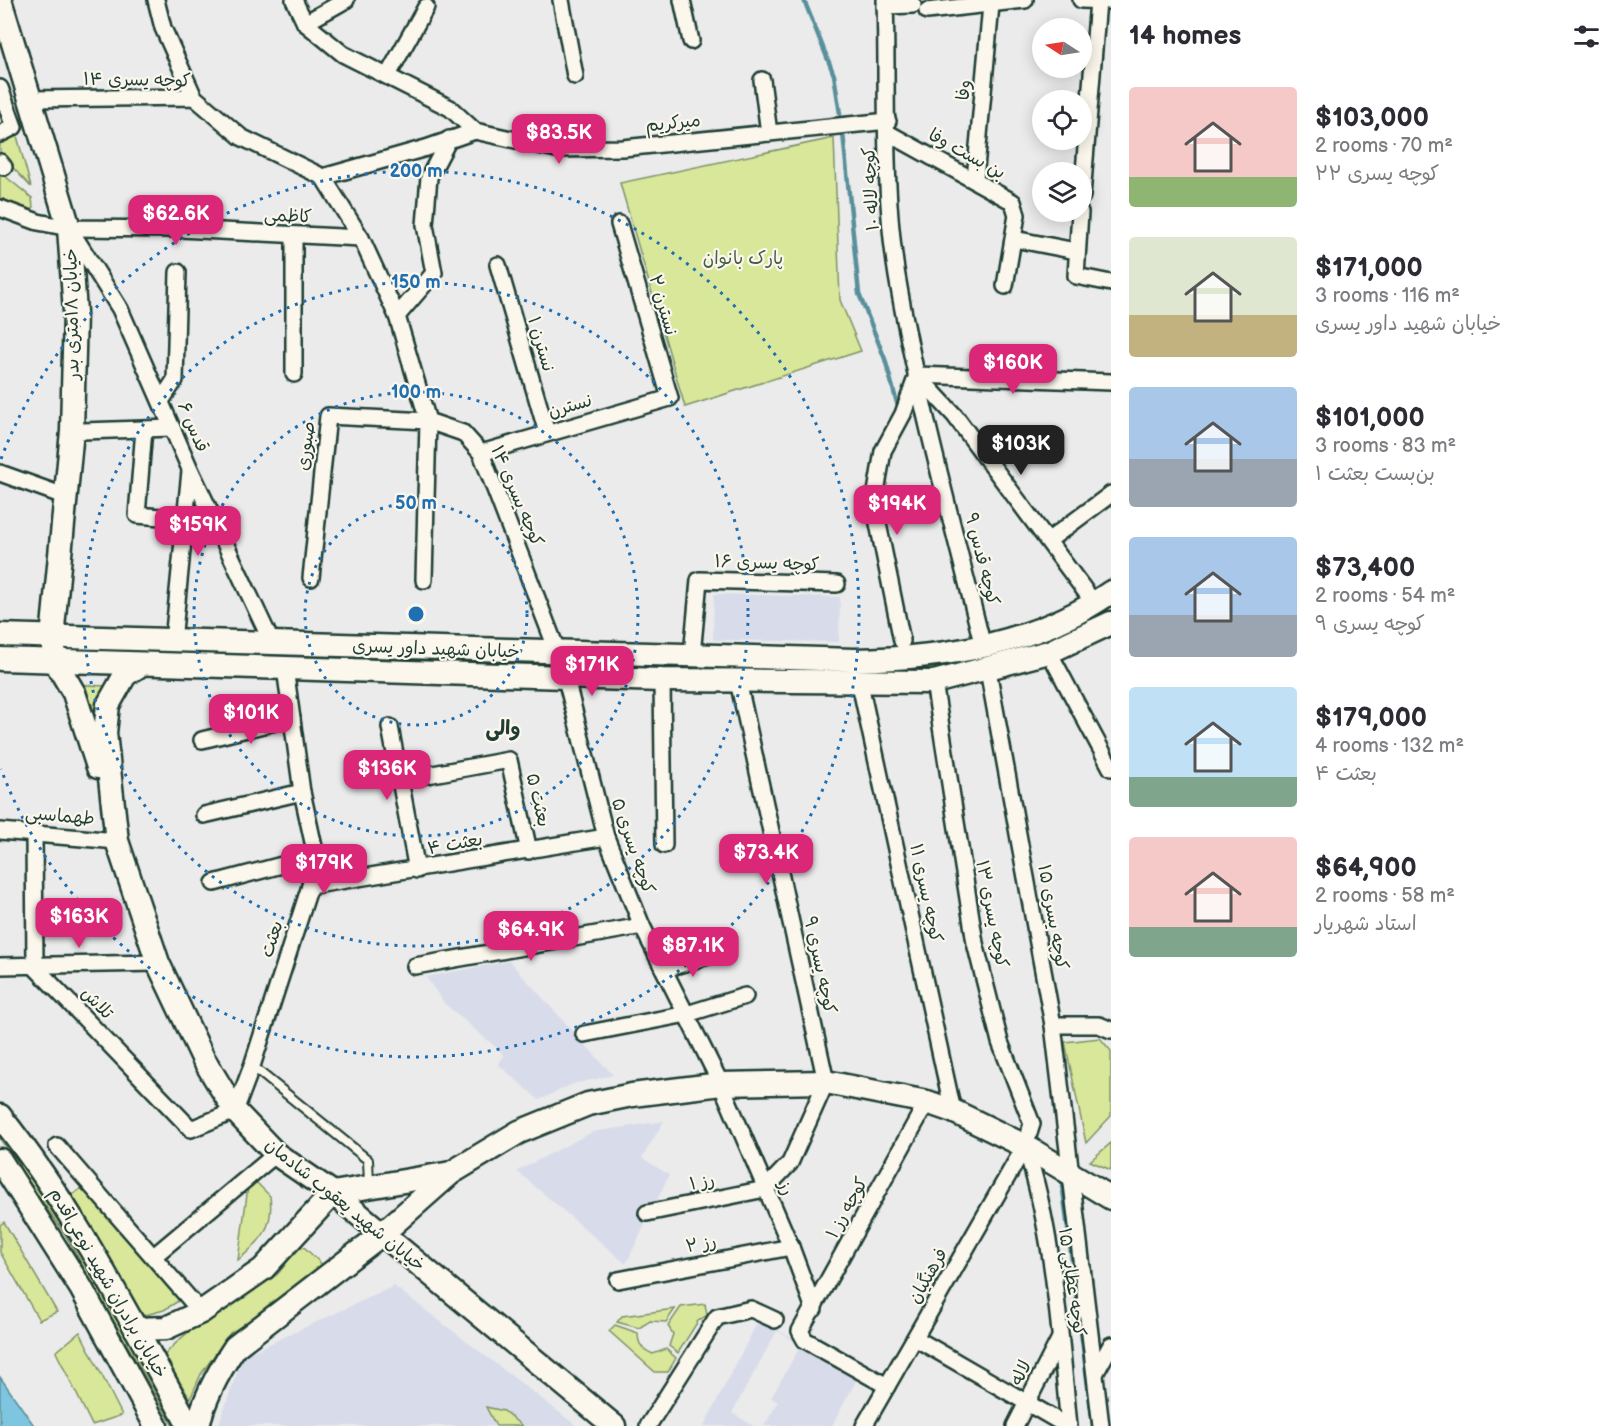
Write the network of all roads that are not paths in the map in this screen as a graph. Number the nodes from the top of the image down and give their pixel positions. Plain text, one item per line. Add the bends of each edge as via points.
1 (0, 0) edge
2 (156, 0) edge
3 (294, 0) edge
4 (346, 0) edge
5 (561, 0) edge
6 (682, 0) edge
7 (1024, 0) edge
8 (1081, 0) edge
9 (1104, 1) edge
10 (885, 3) edge
11 (991, 5) junction
12 (426, 7) dead end
13 (305, 23) junction
14 (691, 41) dead end
15 (388, 75) junction
16 (575, 75) dead end
17 (762, 80) dead end
18 (0, 88) edge
19 (194, 97) junction
20 (30, 99) junction
21 (888, 127) junction
22 (474, 131) junction
23 (769, 133) junction
24 (0, 134) edge
25 (448, 139) junction
26 (1086, 162) edge
27 (323, 177) junction
28 (975, 179) junction
29 (0, 208) edge
30 (1079, 222) edge
31 (619, 224) dead end
32 (69, 228) junction
33 (294, 236) junction
34 (361, 238) junction
35 (1014, 239) junction
36 (1076, 251) junction
37 (498, 265) dead end
38 (178, 272) dead end
39 (1111, 283) edge
40 (1005, 286) dead end
41 (397, 316) junction
42 (294, 374) dead end
43 (917, 375) junction
44 (1111, 382) edge
45 (670, 398) joint
46 (161, 401) junction
47 (429, 420) junction
48 (172, 428) junction
49 (144, 429) junction
50 (83, 431) dead end
51 (547, 434) junction
52 (481, 453) junction
53 (190, 469) junction
54 (0, 473) edge
55 (1111, 494) edge
56 (68, 497) junction
57 (185, 519) junction
58 (1049, 540) junction
59 (311, 579) dead end
60 (424, 580) dead end
61 (837, 584) dead end
62 (1103, 598) edge
63 (1111, 623) edge
64 (0, 635) edge
65 (52, 638) junction
66 (173, 641) junction
67 (902, 641) dead end
68 (273, 645) junction
69 (983, 647) junction
70 (1049, 652) junction
71 (558, 653) junction
72 (692, 655) junction
73 (0, 659) edge
74 (55, 661) junction
75 (140, 666) junction
76 (285, 668) junction
77 (988, 670) junction
78 (565, 675) junction
79 (662, 680) junction
80 (738, 681) junction
81 (934, 682) junction
82 (860, 684) junction
83 (292, 718) junction
84 (390, 727) dead end
85 (202, 740) dead end
86 (1111, 768) edge
87 (400, 780) junction
88 (302, 792) junction
89 (204, 815) dead end
90 (0, 831) edge
91 (34, 833) junction
92 (115, 833) junction
93 (606, 837) junction
94 (664, 845) dead end
95 (530, 851) junction
96 (316, 856) junction
97 (417, 870) junction
98 (214, 883) dead end
99 (310, 886) junction
100 (642, 926) junction
101 (712, 955) dead end
102 (158, 963) junction
103 (0, 966) edge
104 (415, 966) dead end
105 (35, 967) junction
106 (665, 969) junction
107 (745, 996) dead end
108 (687, 1014) junction
109 (1053, 1025) junction
110 (1111, 1030) edge
111 (584, 1034) dead end
112 (252, 1066) junction
113 (826, 1082) junction
114 (721, 1084) junction
115 (927, 1102) junction
116 (234, 1111) junction
117 (954, 1111) junction
118 (0, 1116) edge
119 (57, 1146) dead end
120 (1025, 1146) junction
121 (276, 1154) junction
122 (0, 1160) edge
123 (1070, 1172) junction
124 (451, 1173) junction
125 (369, 1187) junction
126 (765, 1189) junction
127 (333, 1193) junction
128 (1111, 1198) edge
129 (647, 1213) dead end
130 (382, 1234) junction
131 (791, 1247) junction
132 (154, 1256) junction
133 (618, 1280) dead end
134 (814, 1309) junction
135 (201, 1312) junction
136 (775, 1320) dead end
137 (136, 1329) junction
138 (1060, 1337) junction
139 (915, 1338) junction
140 (1111, 1345) edge
141 (1096, 1371) junction
142 (887, 1386) junction
143 (1028, 1404) junction
144 (1104, 1420) edge
145 (156, 1426) edge
146 (189, 1426) edge
147 (198, 1426) edge
148 (614, 1426) edge
149 (648, 1426) edge
150 (864, 1426) edge
151 (1015, 1426) edge
152 (1068, 1426) edge

1 - 20 street, خیابان ۱۸متری بدر
2 - 19 street via 163,28
3 - 13 street
4 - 13 street
5 - 16 street
6 - 14 street
7 - 11 street
8 - 9 street
9 - 26 street
10 - 11 street via 920,8
10 - 21 street, کوچه لاله ۱۰
11 - 28 street, وفا
12 - 15 street
13 - 15 street via 343,54
15 - 22 street via 450,108
17 - 23 street
18 - 24 street via 14,127
19 - 20 street, کوچه یسری ۱۴
19 - 27 street, کوچه یسری ۱۴ via 241,137
20 - 32 street, خیابان ۱۸متری بدر
21 - 23 street, میرکریم
21 - 28 street, بن بست وفا
21 - 43 street, کوچه لاله ۱۰ via 890,212 897,275
22 - 23 street, میرکریم via 556,149 623,148
22 - 25 street
25 - 27 street
25 - 41 street via 429,177 425,225 434,273
27 - 34 street
28 - 35 street, بن بست وفا via 1013,202 1017,215
29 - 32 street, کاظمی
30 - 36 street
31 - 45 street, نسترن ۲
32 - 33 street, کاظمی
32 - 46 street, قدس ۶ via 120,309
32 - 56 street, خیابان ۱۸متری بدر via 75,312
33 - 34 street, کاظمی
33 - 42 street
34 - 41 street
35 - 36 street
35 - 40 street, بن بست وفا
36 - 39 street via 1076,276
37 - 51 street, نسترن ۱
38 - 46 street via 175,381
41 - 47 street
43 - 44 street
43 - 58 street via 955,416
43 - 67 street via 903,414 883,451 874,504
43 - 69 street, کوچه قدس ۹
45 - 51 street, نسترن
46 - 48 street, قدس ۶
47 - 52 street, کوچه یسری ۱۴ via 463,433
47 - 59 street, صبوری via 328,416
47 - 60 street
48 - 49 street
48 - 53 street, قدس ۶
49 - 50 street
49 - 57 street via 137,515
51 - 52 street, نسترن
52 - 71 street, کوچه یسری ۱۴
53 - 57 street
53 - 68 street, قدس ۶
54 - 56 street
55 - 58 street
56 - 65 street, خیابان ۱۸متری بدر
57 - 66 street
58 - 62 street
61 - 72 street, کوچه یسری ۱۶ via 699,580
62 - 69 street, خیابان شهید داور یسری via 1050,626
63 - 70 street, خیابان شهید داور یسری
64 - 65 street, خیابان شهید داور یسری
65 - 66 street, خیابان شهید داور یسری
65 - 74 street, خیابان ۱۸متری بدر
66 - 68 street, خیابان شهید داور یسری
68 - 71 street, خیابان شهید داور یسری
69 - 72 street, خیابان شهید داور یسری via 928,657 854,660
69 - 77 street
70 - 77 street, خیابان شهید داور یسری
70 - 86 street
71 - 72 street, خیابان شهید داور یسری
71 - 78 street
73 - 74 street, خیابان شهید داور یسری
74 - 75 street, خیابان شهید داور یسری
74 - 92 street, خیابان شهید یعقوب شادمان via 74,693 86,727
75 - 76 street, خیابان شهید داور یسری
75 - 92 street, خیابان شهید یعقوب شادمان via 125,675 108,705 105,733
76 - 78 street, خیابان شهید داور یسری
76 - 83 street, بعثت
77 - 81 street, خیابان شهید داور یسری
77 - 109 street, کوچه یسری ۱۵
78 - 79 street, خیابان شهید داور یسری
78 - 93 street, کوچه یسری ۵
79 - 80 street, خیابان شهید داور یسری
79 - 94 street
80 - 82 street, خیابان شهید داور یسری
80 - 113 street, کوچه یسری ۹
81 - 82 street, خیابان شهید داور یسری
81 - 120 street, کوچه یسری ۱۳ via 975,943 1000,1042 1032,1124
82 - 117 street, کوچه یسری ۱۱
83 - 85 street
83 - 88 street, بعثت
84 - 87 street
87 - 95 street, بعثت ۵ via 509,760
87 - 97 street
88 - 89 street
88 - 96 street, بعثت
90 - 91 street, طهماسبی
91 - 92 street, طهماسبی
91 - 105 street
92 - 102 street, خیابان شهید یعقوب شادمان
93 - 95 street, بعثت ۴
93 - 100 street, کوچه یسری ۵
95 - 97 street, بعثت ۴
96 - 98 street
96 - 99 street, بعثت
97 - 99 street, بعثت ۴
99 - 112 street, بعثت
100 - 104 street
100 - 106 street, کوچه یسری ۵
101 - 106 street
102 - 105 street
102 - 116 street, خیابان شهید یعقوب شادمان via 203,1059
103 - 105 street
105 - 116 street, تلاش via 191,1129
106 - 108 street, کوچه یسری ۵
107 - 108 street
108 - 111 street
108 - 114 street, کوچه یسری ۵
109 - 110 street via 1099,1025
109 - 123 street, کوچه یسری ۱۵
112 - 116 street, بعثت
112 - 125 lane via 368,1160
113 - 114 street
113 - 115 street
113 - 126 street via 790,1163
114 - 124 street via 588,1104 519,1132
114 - 126 street, رز
115 - 117 street
115 - 134 street, کوچه رز ۱
116 - 121 street, خیابان شهید یعقوب شادمان
117 - 120 street
118 - 137 street, خیابان برادران شهید نوعی‌اقدم via 58,1192
119 - 132 street
120 - 123 street
120 - 138 street, کوچه عطایی ۱۵ via 1038,1185
120 - 139 street, فرهنگیان
121 - 127 street, خیابان شهید یعقوب شادمان
121 - 132 street
122 - 145 street, خیابان برادران شهید نوعی‌اقدم via 81,1288
123 - 128 street
123 - 141 street, کوچه عطایی ۱۵
124 - 125 street
124 - 130 street
125 - 127 street
126 - 129 street, رز ۱
126 - 131 street, رز
127 - 130 street, خیابان شهید یعقوب شادمان
127 - 135 street via 264,1269
130 - 147 street via 235,1347 219,1371
130 - 148 street, خیابان شهید یعقوب شادمان
131 - 133 street, رز ۲
131 - 134 street, رز
132 - 135 street
134 - 142 street, کوچه رز ۱ via 800,1331 805,1340
135 - 137 street via 166,1328
136 - 149 street via 751,1309 717,1317
137 - 146 street, خیابان برادران شهید نوعی‌اقدم
138 - 143 street, لاله
138 - 152 street, کوچه عطایی ۱۵
139 - 142 street, فرهنگیان
139 - 143 street
140 - 141 street
141 - 144 street, کوچه عطایی ۱۵
142 - 150 street, فرهنگیان
143 - 151 street, لاله
143 - 152 street

